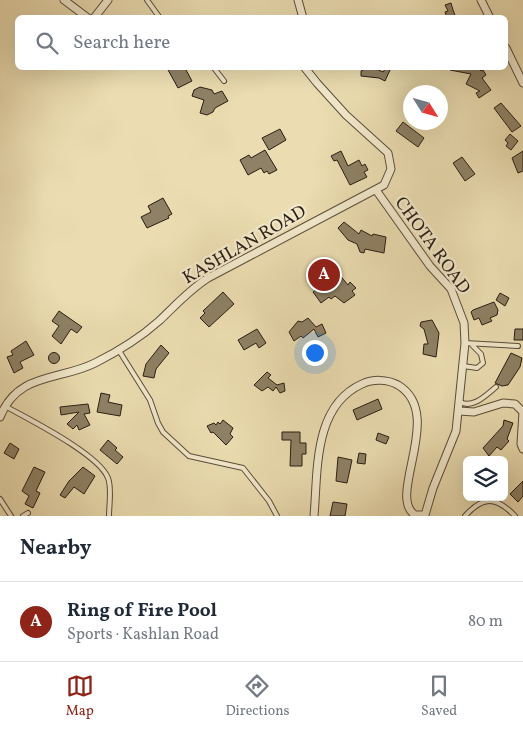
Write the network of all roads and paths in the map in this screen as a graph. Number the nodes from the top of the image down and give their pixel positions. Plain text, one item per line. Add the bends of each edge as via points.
1 (64, 0) edge
2 (108, 0) edge
3 (147, 0) edge
4 (298, 0) edge
5 (481, 0) edge
6 (84, 15) edge
7 (96, 15) edge
8 (158, 15) edge
9 (302, 15) edge
10 (488, 15) edge
11 (508, 52) edge
12 (216, 70) edge
13 (307, 70) edge
14 (224, 80) dead end
15 (523, 83) edge
16 (376, 190) junction
17 (468, 343) junction
18 (518, 346) dead end
19 (118, 349) junction
20 (463, 366) junction
21 (496, 387) dead end
22 (460, 402) junction
23 (5, 406) junction
24 (459, 410) junction
25 (0, 417) edge
26 (523, 449) edge
27 (0, 499) edge
28 (28, 513) dead end
29 (11, 516) edge
30 (23, 516) edge
31 (109, 516) edge
32 (277, 516) edge
33 (314, 516) edge
34 (465, 516) edge
35 (515, 516) edge

1 - 6 street
2 - 7 street
3 - 8 lane
4 - 9 street
5 - 10 street
11 - 15 street
12 - 14 lane
13 - 16 street, KASHLAN ROAD via 346,114 388,153 390,173 384,185
16 - 17 street, CHOTA ROAD via 430,266 451,289 461,311
16 - 19 street, KASHLAN ROAD via 208,278 154,325
17 - 18 lane
17 - 20 street, CHOTA ROAD
17 - 20 lane via 481,354 483,362 477,368
19 - 23 street, KASHLAN ROAD via 83,368 42,378 25,386
19 - 32 lane via 150,400 164,432 188,456 243,468
20 - 22 street, CHOTA ROAD
21 - 22 lane via 472,404
22 - 24 street, CHOTA ROAD
23 - 25 street, KASHLAN ROAD
23 - 31 lane via 98,464 109,480
24 - 26 street via 474,412 503,403 515,404 523,412
24 - 33 street, CHOTA ROAD via 454,440 437,475 425,515 415,515 408,503 418,426 415,404 405,390 389,382 369,381 354,388 336,405 326,422
27 - 29 lane
28 - 30 lane
34 - 35 lane via 486,500 501,504

